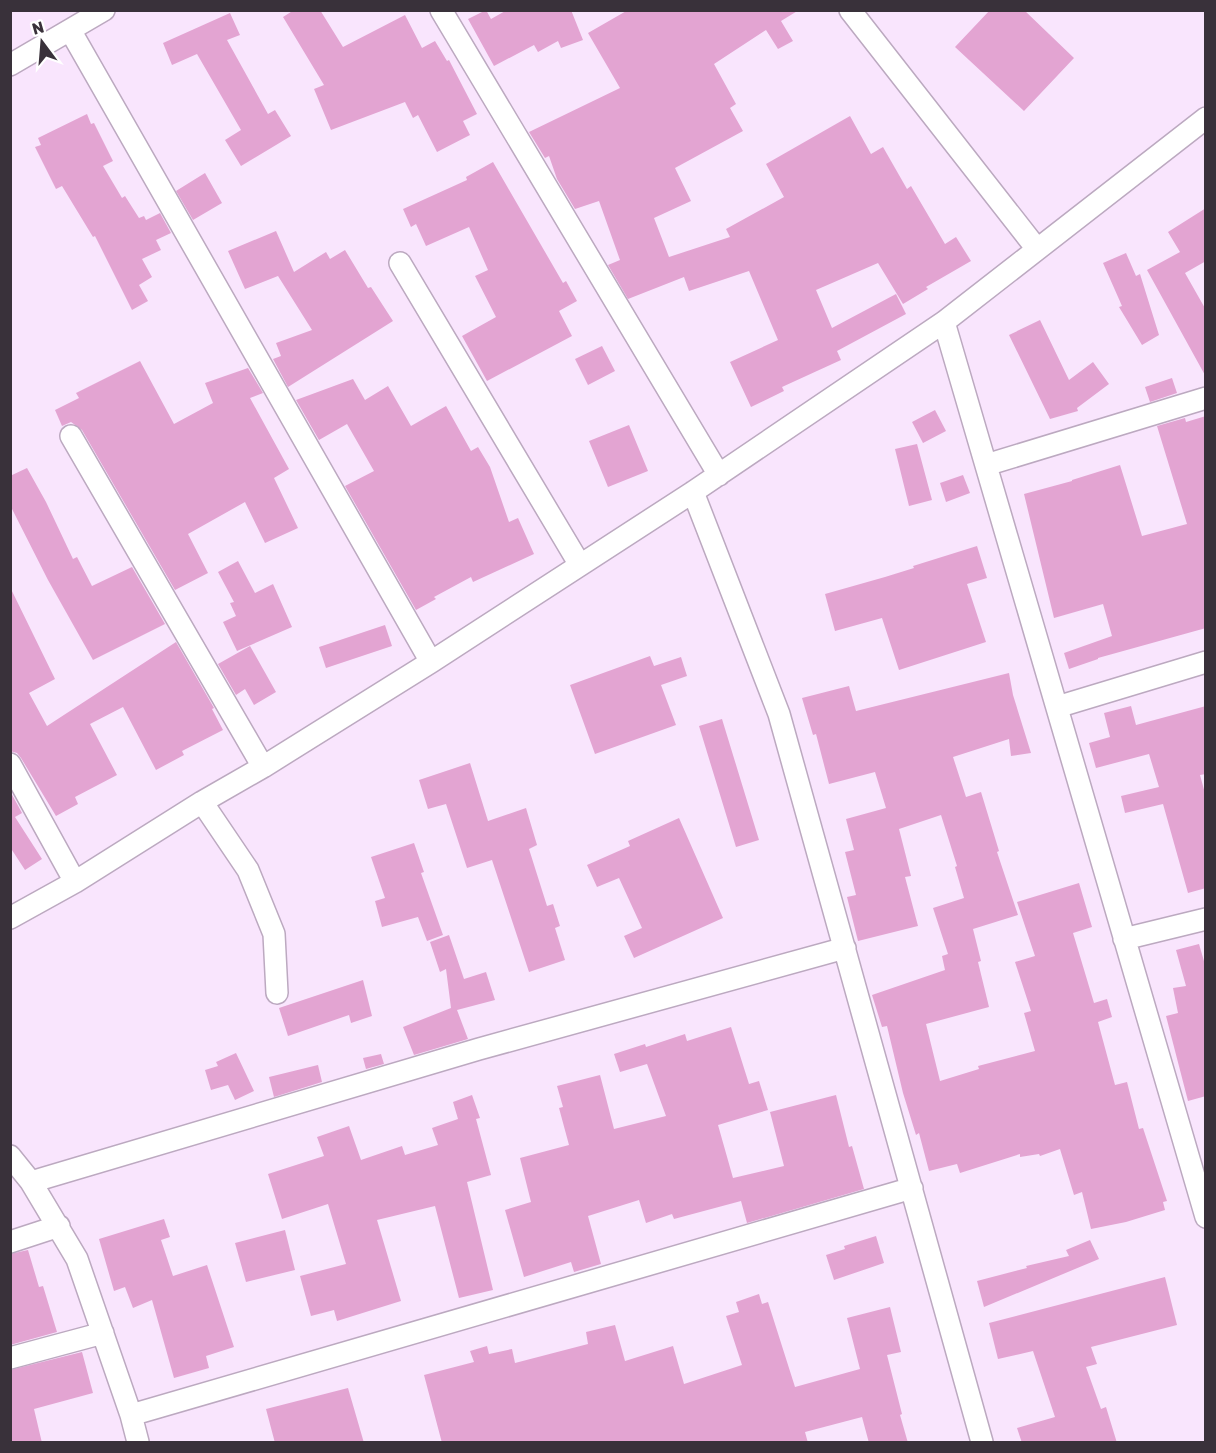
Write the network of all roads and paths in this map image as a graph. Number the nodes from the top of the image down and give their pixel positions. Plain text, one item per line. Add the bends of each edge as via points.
1 (104, 10) edge
2 (441, 10) edge
3 (850, 10) edge
4 (70, 30) junction
5 (10, 65) edge
6 (1206, 118) edge
7 (1037, 249) junction
8 (400, 263) dead end
9 (944, 322) junction
10 (1206, 398) edge
11 (71, 436) dead end
12 (986, 465) junction
13 (719, 475) junction
14 (693, 492) junction
15 (580, 565) junction
16 (430, 662) junction
17 (1206, 662) edge
18 (1057, 707) junction
19 (10, 764) edge
20 (263, 767) junction
21 (202, 802) junction
22 (75, 882) junction
23 (10, 918) edge
24 (1206, 919) edge
25 (1124, 939) junction
26 (845, 948) junction
27 (277, 993) dead end
28 (10, 1156) edge
29 (1200, 1173) edge
30 (31, 1182) junction
31 (912, 1188) junction
32 (1206, 1217) edge
33 (59, 1226) junction
34 (10, 1242) edge
35 (103, 1333) junction
36 (10, 1358) edge
37 (131, 1415) junction
38 (138, 1443) edge
39 (982, 1443) edge

1 - 4 street
2 - 13 street
3 - 7 street
4 - 5 street
4 - 16 street
6 - 7 street
7 - 9 street
8 - 15 street
9 - 12 street
9 - 13 street
10 - 12 street
11 - 20 street
12 - 18 street
13 - 14 street
14 - 15 street
14 - 26 street via 780,714
15 - 16 street
16 - 20 street
17 - 18 street
18 - 25 street
19 - 22 street
20 - 21 street
21 - 22 street
21 - 27 street via 248,870 274,934
22 - 23 street
24 - 25 street
25 - 29 street
26 - 30 street via 479,1049
26 - 31 street
28 - 30 street
29 - 32 street
30 - 33 street
31 - 37 street
31 - 39 street
33 - 34 street
33 - 35 street via 77,1259
35 - 36 street
35 - 37 street
37 - 38 street

